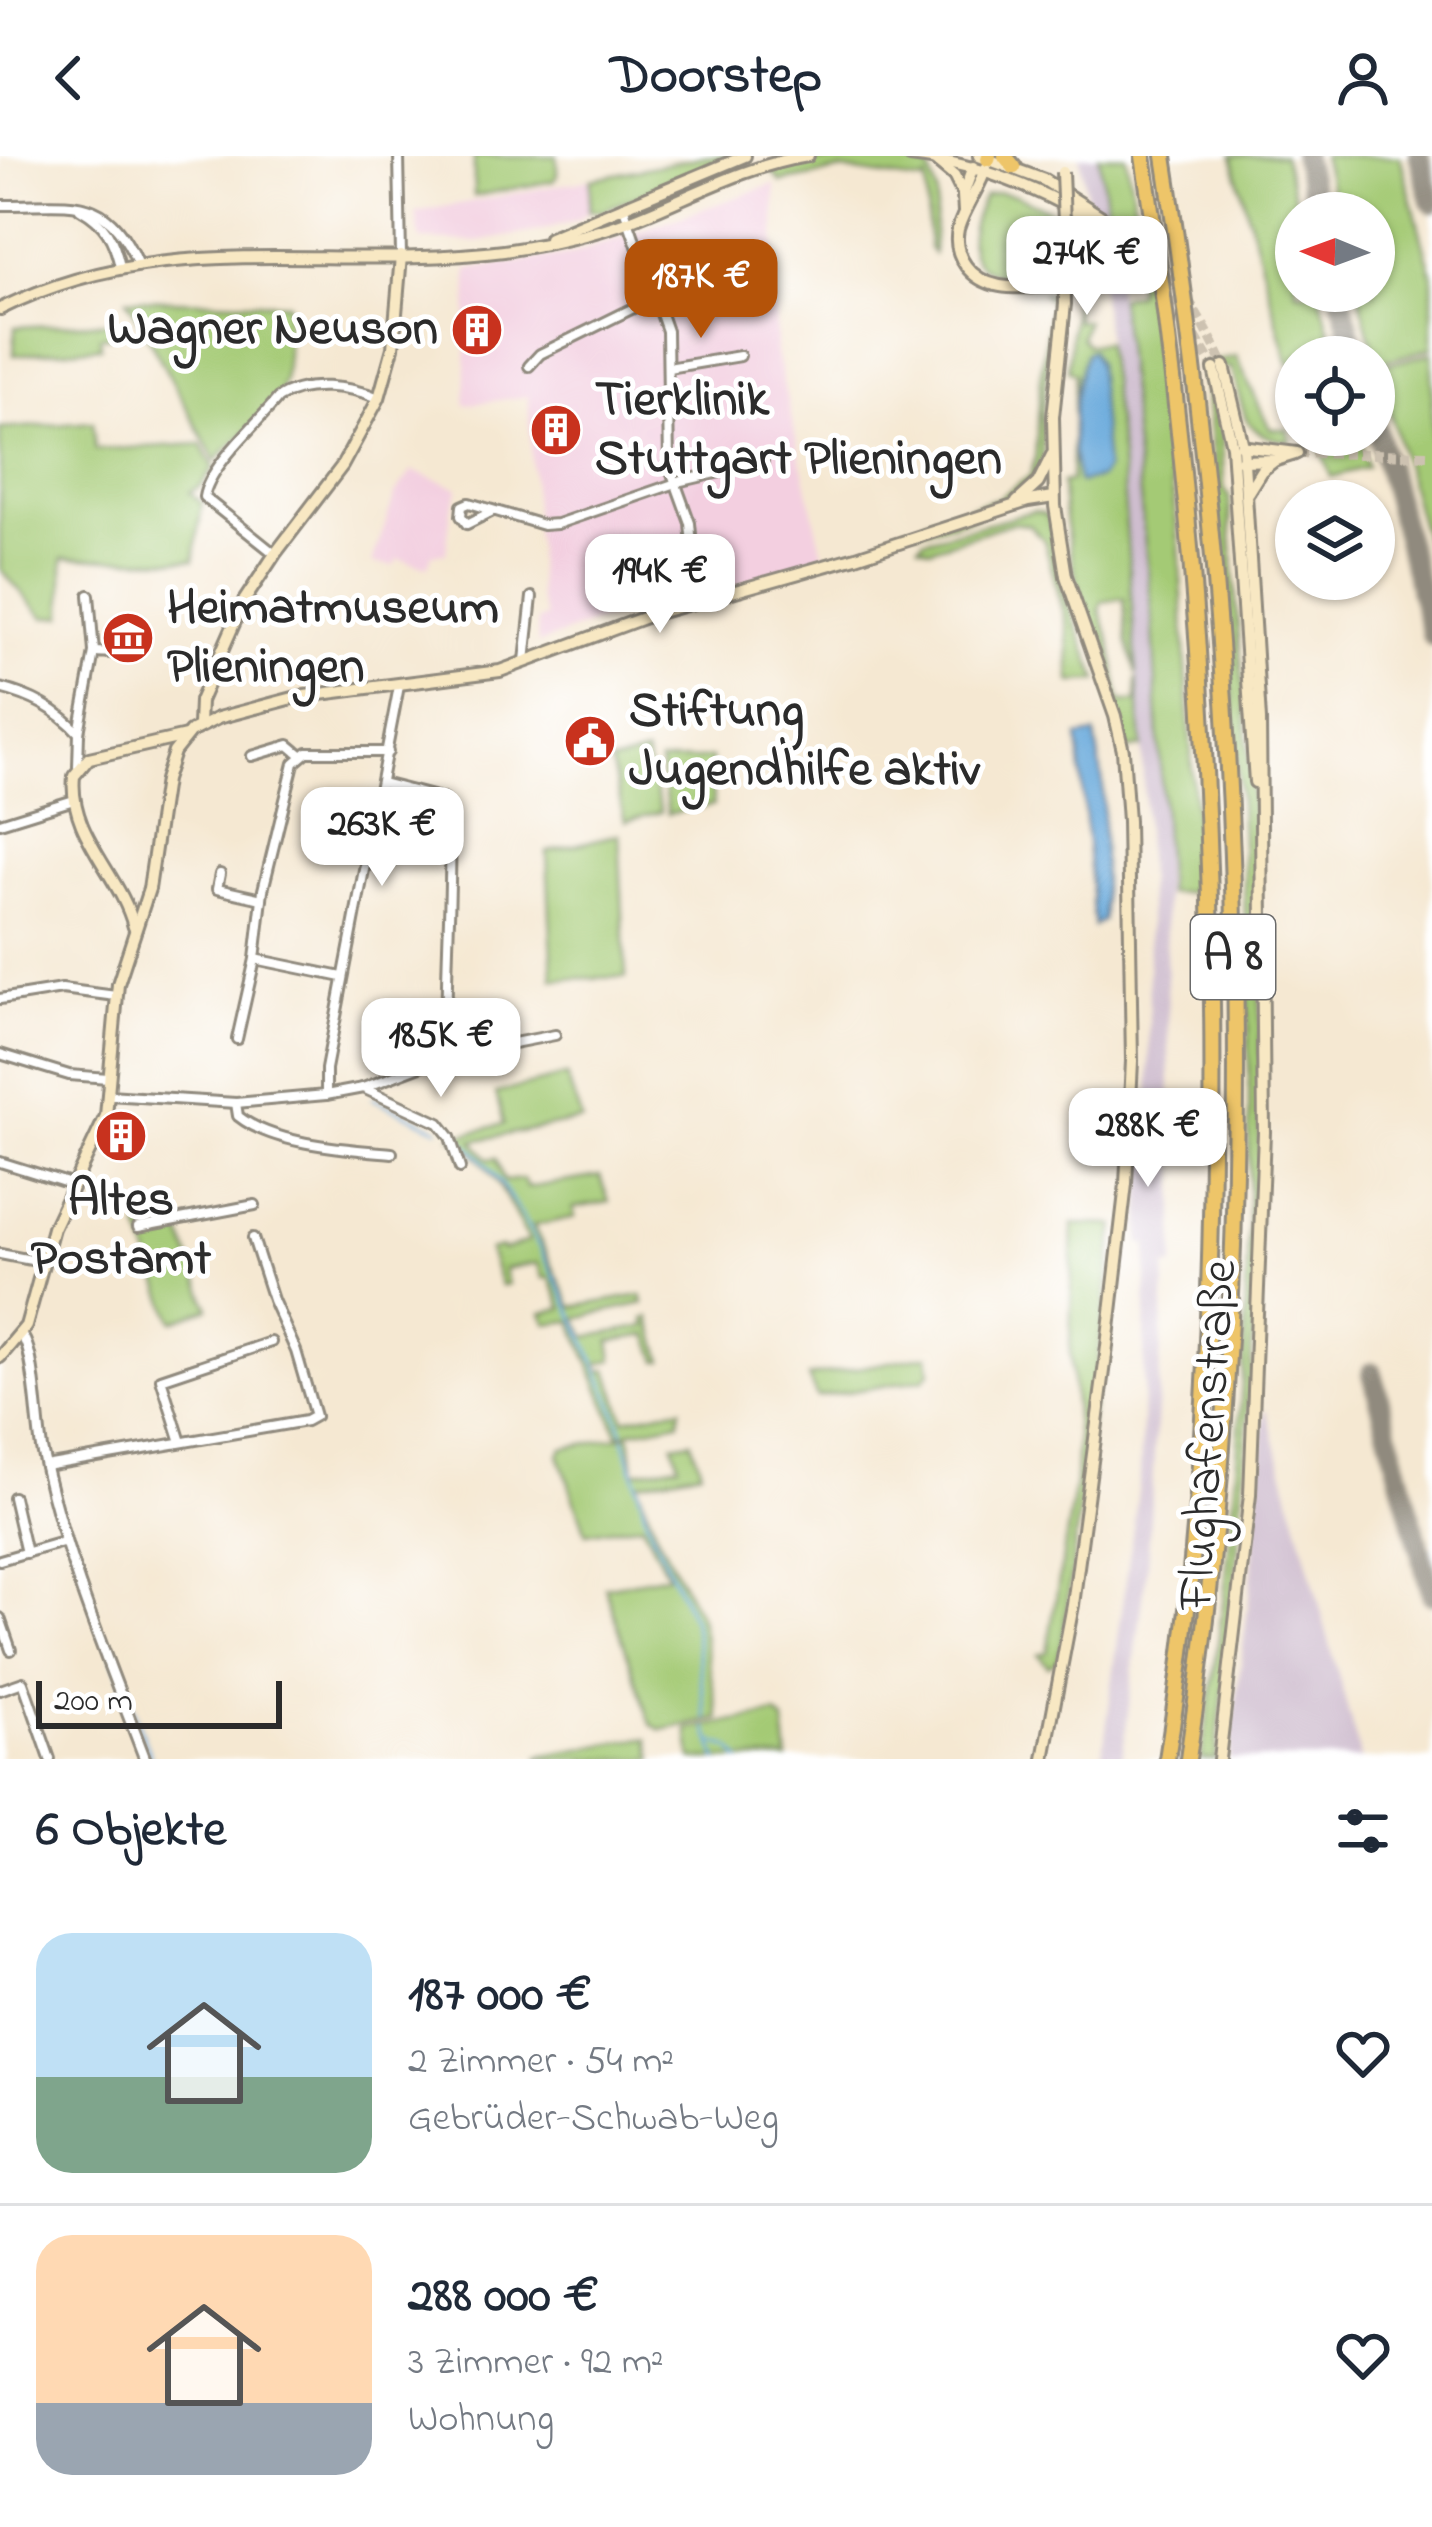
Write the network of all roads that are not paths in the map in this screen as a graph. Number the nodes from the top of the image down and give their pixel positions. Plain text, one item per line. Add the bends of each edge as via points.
1 (399, 156) edge
2 (745, 156) edge
3 (808, 156) edge
4 (910, 156) edge
5 (1061, 156) edge
6 (1132, 156) edge
7 (1143, 156) edge
8 (1164, 156) edge
9 (934, 159) junction
10 (981, 161) edge
11 (1010, 162) edge
12 (963, 195) junction
13 (1150, 199) junction
14 (0, 205) edge
15 (74, 206) junction
16 (623, 206) junction
17 (964, 215) junction
18 (629, 221) junction
19 (534, 244) junction
20 (1065, 249) junction
21 (401, 256) junction
22 (137, 263) junction
23 (120, 267) junction
24 (1034, 285) junction
25 (1065, 286) junction
26 (658, 296) junction
27 (0, 309) edge
28 (740, 356) dead end
29 (530, 366) dead end
30 (1219, 367) tunnel mouth
31 (668, 368) junction
32 (379, 398) junction
33 (1238, 446) junction
34 (1053, 452) junction
35 (1276, 460) junction
36 (1239, 461) junction
37 (763, 462) dead end
38 (674, 483) junction
39 (1247, 495) junction
40 (1054, 497) junction
41 (1011, 507) junction
42 (491, 512) dead end
43 (275, 554) junction
44 (89, 595) dead end
45 (532, 597) dead end
46 (697, 602) junction
47 (94, 652) junction
48 (114, 653) dead end
49 (525, 662) junction
50 (399, 686) junction
51 (0, 688) edge
52 (200, 725) junction
53 (80, 733) junction
54 (170, 746) junction
55 (388, 752) junction
56 (301, 754) junction
57 (252, 756) dead end
58 (83, 763) junction
59 (382, 783) junction
60 (74, 800) junction
61 (0, 823) edge
62 (1259, 827) junction
63 (220, 874) dead end
64 (262, 899) junction
65 (146, 900) junction
66 (128, 904) junction
67 (134, 927) junction
68 (255, 958) junction
69 (342, 977) junction
70 (116, 996) junction
71 (0, 999) edge
72 (556, 1036) dead end
73 (236, 1039) dead end
74 (0, 1054) edge
75 (447, 1057) junction
76 (108, 1078) junction
77 (363, 1088) junction
78 (108, 1095) junction
79 (326, 1095) junction
80 (236, 1102) junction
81 (392, 1153) dead end
82 (0, 1162) edge
83 (460, 1168) dead end
84 (74, 1185) junction
85 (255, 1205) dead end
86 (138, 1227) dead end
87 (253, 1238) dead end
88 (0, 1254) edge
89 (42, 1262) junction
90 (2, 1334) edge
91 (18, 1338) junction
92 (271, 1342) dead end
93 (0, 1357) edge
94 (181, 1442) junction
95 (45, 1466) junction
96 (13, 1497) dead end
97 (68, 1541) junction
98 (26, 1553) junction
99 (0, 1560) edge
100 (0, 1618) edge
101 (11, 1650) dead end
102 (0, 1690) edge
103 (50, 1759) edge
104 (145, 1759) edge
105 (1044, 1759) edge
106 (1167, 1759) edge
107 (1188, 1759) edge
108 (1219, 1759) edge

1 - 21 street
2 - 16 main road
3 - 18 main road via 750,169
4 - 9 main road
5 - 20 main road, bridge
6 - 13 highway
7 - 13 highway, A 8
8 - 107 highway, A 8 via 1212,563 1233,988 1223,1424
9 - 10 main road
9 - 12 main road
10 - 11 main road
10 - 11 main road via 1124,237 1072,195
10 - 12 main road
10 - 17 main road
12 - 17 main road
13 - 106 highway, A 8 via 1194,591 1213,1052 1202,1434
14 - 15 street
15 - 22 street via 112,220
15 - 23 street via 101,221
16 - 18 street
16 - 19 main road
17 - 24 main road via 957,244 971,272 997,287
18 - 19 main road
18 - 26 street
19 - 21 main road
20 - 24 main road via 1051,275
20 - 25 main road
21 - 22 main road
21 - 32 main road via 393,348
22 - 23 main road
23 - 27 main road
24 - 25 main road
25 - 34 main road
26 - 29 street
26 - 31 street
28 - 31 street
30 - 33 main road
31 - 38 street
32 - 43 main road via 342,466
32 - 43 street via 349,389 289,391 218,468 204,496
33 - 35 main road via 1297,453
33 - 36 main road
34 - 40 main road
34 - 41 main road via 1036,485
35 - 36 main road
35 - 39 main road
36 - 39 main road, Flughafenstraße
36 - 62 main road, Flughafenstraße
37 - 38 street
38 - 42 street via 557,524
38 - 46 street via 690,523
39 - 62 main road, Flughafenstraße
40 - 41 main road
40 - 105 main road via 1066,576 1124,751 1132,1061 1097,1428
41 - 46 main road
43 - 52 main road via 205,689
44 - 47 street
45 - 49 street
46 - 49 main road
47 - 48 street
47 - 53 street
49 - 50 main road
50 - 52 main road via 322,693
50 - 55 street
51 - 53 street via 28,695
52 - 54 main road
53 - 58 street
54 - 58 main road
54 - 65 main road
55 - 56 street
55 - 59 street
56 - 57 street via 289,745
56 - 64 street
58 - 60 main road
59 - 69 street
59 - 75 street via 444,799 450,809
60 - 61 street
60 - 66 main road
62 - 108 main road, Flughafenstraße via 1264,1132 1257,1383
63 - 64 street via 217,889
64 - 68 street
65 - 66 main road
65 - 67 main road
66 - 67 main road
67 - 70 main road
68 - 69 street
68 - 73 street
69 - 79 street
70 - 71 street via 62,988
70 - 76 main road
72 - 75 street
74 - 76 street
75 - 77 street
76 - 78 main road
77 - 79 street
77 - 83 street via 439,1123
78 - 80 street
78 - 84 main road via 102,1128
79 - 80 street
80 - 81 street via 246,1123 329,1147
82 - 84 street
84 - 89 main road
85 - 86 street
87 - 94 street via 316,1410 311,1420
88 - 89 street
89 - 91 main road
90 - 91 street
91 - 93 main road
91 - 95 street via 30,1346
92 - 94 street via 161,1379
94 - 95 street
95 - 97 street
96 - 98 street
97 - 98 street
97 - 104 street
98 - 99 street
100 - 101 street
102 - 103 street via 22,1682

